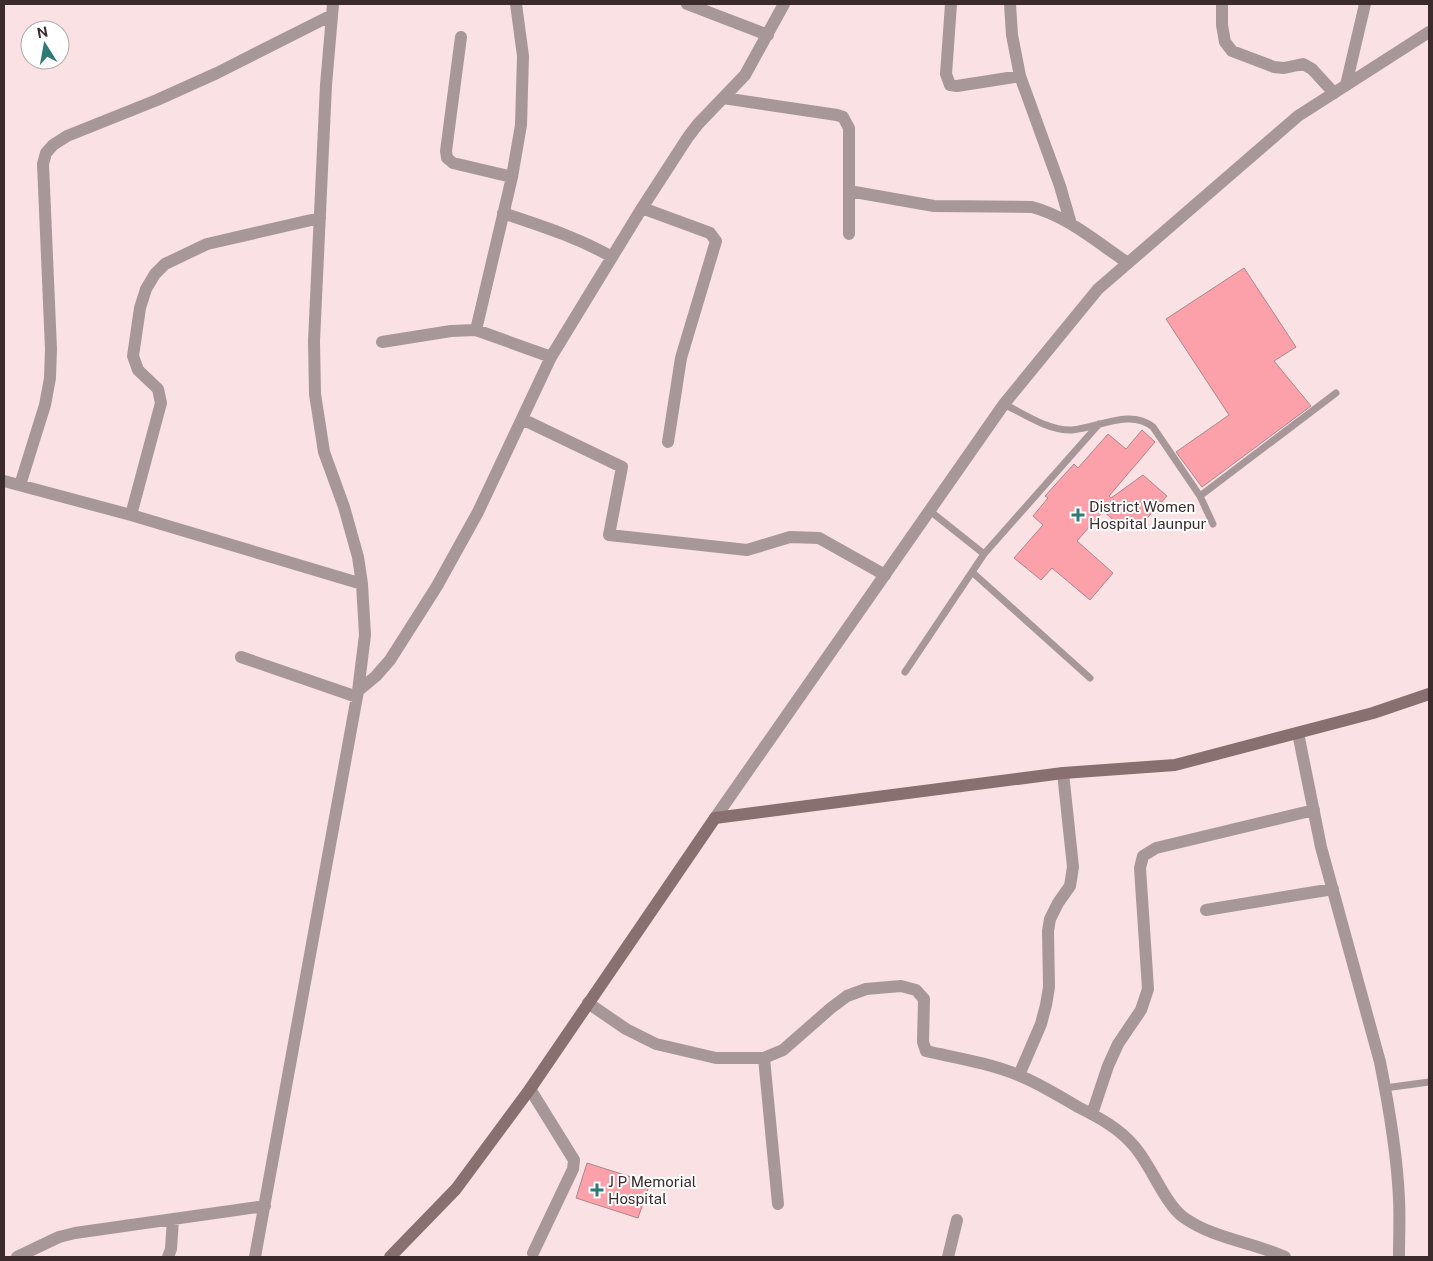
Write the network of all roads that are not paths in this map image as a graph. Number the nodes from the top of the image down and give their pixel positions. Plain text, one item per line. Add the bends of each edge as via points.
1 (516, 4) edge
2 (687, 4) edge
3 (784, 4) edge
4 (951, 4) edge
5 (1010, 4) edge
6 (1222, 4) edge
7 (1365, 4) edge
8 (333, 9) edge
9 (1429, 32) edge
10 (768, 35) junction
11 (461, 37) dead end
12 (1020, 76) junction
13 (1346, 85) junction
14 (1334, 93) junction
15 (723, 98) junction
16 (512, 177) junction
17 (849, 191) junction
18 (642, 208) junction
19 (503, 213) junction
20 (320, 218) junction
21 (1071, 224) junction
22 (849, 234) dead end
23 (612, 257) junction
24 (1128, 263) junction
25 (476, 330) junction
26 (382, 342) dead end
27 (551, 357) junction
28 (1336, 393) dead end
29 (1004, 404) junction
30 (522, 419) junction
31 (1099, 424) junction
32 (668, 442) dead end
33 (4, 480) edge
34 (20, 485) junction
35 (1200, 496) junction
36 (930, 510) junction
37 (131, 515) junction
38 (1213, 524) dead end
39 (984, 554) junction
40 (972, 572) junction
41 (885, 575) junction
42 (362, 584) junction
43 (241, 656) dead end
44 (905, 672) dead end
45 (1090, 678) dead end
46 (358, 694) junction
47 (1429, 694) edge
48 (1298, 733) junction
49 (1063, 773) junction
50 (1314, 810) junction
51 (715, 818) junction
52 (1332, 889) junction
53 (1206, 910) dead end
54 (588, 1003) junction
55 (764, 1058) junction
56 (1019, 1075) junction
57 (1429, 1082) edge
58 (530, 1088) junction
59 (1385, 1088) junction
60 (1092, 1114) junction
61 (778, 1204) dead end
62 (264, 1206) junction
63 (173, 1219) junction
64 (957, 1220) dead end
65 (533, 1253) dead end
66 (24, 1256) edge
67 (168, 1257) edge
68 (255, 1257) edge
69 (390, 1257) edge
70 (948, 1257) edge
71 (1285, 1257) edge
72 (1399, 1257) edge

1 - 16 street via 523,56 521,125
2 - 10 street
3 - 10 street
4 - 12 street via 946,74 950,85
5 - 12 street
6 - 14 street via 1225,42 1232,51 1274,67 1303,64
7 - 13 street
8 - 20 street
8 - 34 street via 217,73 67,136 46,153 43,164 50,378 46,404
9 - 13 street
10 - 15 street via 745,74
11 - 16 street via 446,155 453,163
12 - 21 street
13 - 14 street
14 - 24 street via 1298,116
15 - 17 street via 843,117 849,128
15 - 18 street via 688,137
16 - 19 street
17 - 21 street via 934,206 1032,207
17 - 22 street
18 - 23 street
18 - 32 street via 710,233 716,241 681,358
19 - 23 street via 569,235
19 - 25 street
20 - 37 street via 207,244 165,264 154,274 140,308 133,356 138,370 158,389 161,403
20 - 42 street via 314,341 315,394 324,452 356,548
21 - 24 street
23 - 27 street
24 - 29 street via 1098,289
25 - 26 street
25 - 27 street
27 - 30 street
28 - 35 lane
29 - 31 lane via 1051,427 1071,430
29 - 36 street
30 - 41 street via 622,467 609,535 747,550 790,537 819,538
30 - 46 street via 478,512 437,586 390,660
31 - 35 lane via 1122,419 1146,421
31 - 39 lane
33 - 34 street
34 - 37 street
35 - 38 lane
36 - 39 lane
36 - 41 street
37 - 42 street
39 - 40 lane
40 - 44 lane
40 - 45 lane
41 - 51 street
42 - 46 street via 365,635
43 - 46 street
46 - 62 street
47 - 48 main road via 1373,714
48 - 49 main road via 1175,765
48 - 50 street
49 - 51 main road
49 - 56 street via 1073,867 1070,886 1050,919 1046,1006
50 - 52 street
50 - 60 street via 1156,848 1143,856 1140,868 1148,989 1141,1010 1118,1044 1108,1066
51 - 54 main road
52 - 53 street
52 - 59 street
54 - 55 street via 626,1029 656,1044 716,1058
54 - 58 main road
55 - 56 street via 783,1050 847,996 866,989 901,986 916,990 924,1000 923,1042 926,1051
55 - 61 street
56 - 60 street
57 - 59 lane
58 - 65 street via 574,1160 573,1169
58 - 69 main road via 456,1189
59 - 72 street via 1399,1199
60 - 71 street via 1133,1144 1180,1215 1214,1234
62 - 63 street
62 - 68 street
63 - 66 street via 76,1233 60,1237
63 - 67 street
64 - 70 street

